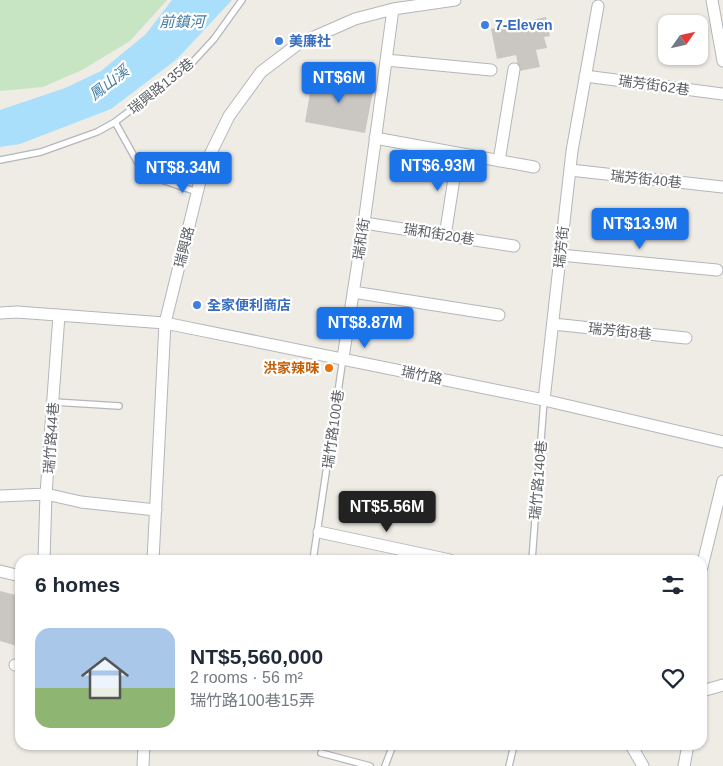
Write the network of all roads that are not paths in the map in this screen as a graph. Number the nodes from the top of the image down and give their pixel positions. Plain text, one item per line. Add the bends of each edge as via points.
1 (242, 0) edge
2 (455, 0) edge
3 (712, 0) edge
4 (598, 6) dead end
5 (393, 8) junction
6 (386, 60) junction
7 (723, 61) edge
8 (514, 69) dead end
9 (491, 70) dead end
10 (585, 76) junction
11 (723, 94) edge
12 (115, 122) junction
13 (375, 138) junction
14 (458, 153) junction
15 (0, 160) edge
16 (499, 161) junction
17 (534, 167) dead end
18 (570, 170) junction
19 (723, 187) edge
20 (197, 192) junction
21 (364, 223) junction
22 (445, 236) junction
23 (514, 246) dead end
24 (560, 255) junction
25 (716, 270) dead end
26 (353, 292) junction
27 (0, 314) edge
28 (59, 315) junction
29 (499, 315) dead end
30 (165, 323) junction
31 (553, 324) junction
32 (686, 338) dead end
33 (343, 358) junction
34 (544, 400) junction
35 (54, 402) junction
36 (119, 406) dead end
37 (723, 442) edge
38 (723, 481) edge
39 (46, 494) junction
40 (0, 496) edge
41 (156, 510) junction
42 (319, 532) junction
43 (394, 554) edge
44 (44, 555) edge
45 (153, 555) edge
46 (315, 555) edge
47 (532, 555) edge
48 (705, 555) edge
49 (0, 571) edge
50 (15, 575) edge
51 (723, 686) edge
52 (707, 690) edge
53 (144, 750) edge
54 (391, 750) edge
55 (513, 750) edge
56 (633, 750) edge
57 (687, 750) edge
58 (321, 753) dead end
59 (142, 766) edge
60 (370, 766) edge
61 (385, 766) edge
62 (509, 766) edge
63 (642, 766) edge
64 (684, 766) edge

1 - 12 lane, 瑞興路135巷 via 190,65
2 - 5 street, 瑞興路
3 - 7 street
4 - 10 street, 瑞芳街
5 - 6 street, 瑞和街
5 - 20 street, 瑞興路 via 355,19 298,44 261,72 229,116 203,169
6 - 9 street
6 - 13 street, 瑞和街
8 - 16 street
10 - 11 street, 瑞芳街62巷
10 - 18 street, 瑞芳街
12 - 15 lane, 瑞興路135巷 via 98,132 41,152
12 - 20 lane, 瑞興路135巷 via 144,174
13 - 14 street
13 - 21 street, 瑞和街
14 - 16 street
14 - 22 street
16 - 17 street
18 - 19 street, 瑞芳街40巷
18 - 24 street, 瑞芳街
20 - 30 street, 瑞興路
21 - 22 street, 瑞和街20巷
21 - 26 street, 瑞和街
22 - 23 street, 瑞和街20巷
24 - 25 street
24 - 31 street, 瑞芳街
26 - 29 street
26 - 33 street, 瑞和街
27 - 28 street, 瑞竹路
28 - 30 street, 瑞竹路
28 - 35 street, 瑞竹路44巷
30 - 33 street, 瑞竹路
30 - 41 street, 瑞興路
31 - 32 street, 瑞芳街8巷
31 - 34 street, 瑞芳街
33 - 34 street, 瑞竹路
33 - 42 lane, 瑞竹路100巷
34 - 37 street, 瑞竹路
34 - 47 lane, 瑞竹路140巷
35 - 36 lane
35 - 39 street, 瑞竹路44巷
38 - 48 street
39 - 40 street
39 - 41 street via 81,502
39 - 44 street, 瑞竹路44巷
41 - 45 street, 瑞興路
42 - 43 street
42 - 46 lane, 瑞竹路100巷
49 - 50 street
51 - 52 street
53 - 59 street
54 - 61 lane
55 - 62 lane
56 - 63 street
57 - 64 street
58 - 60 lane

